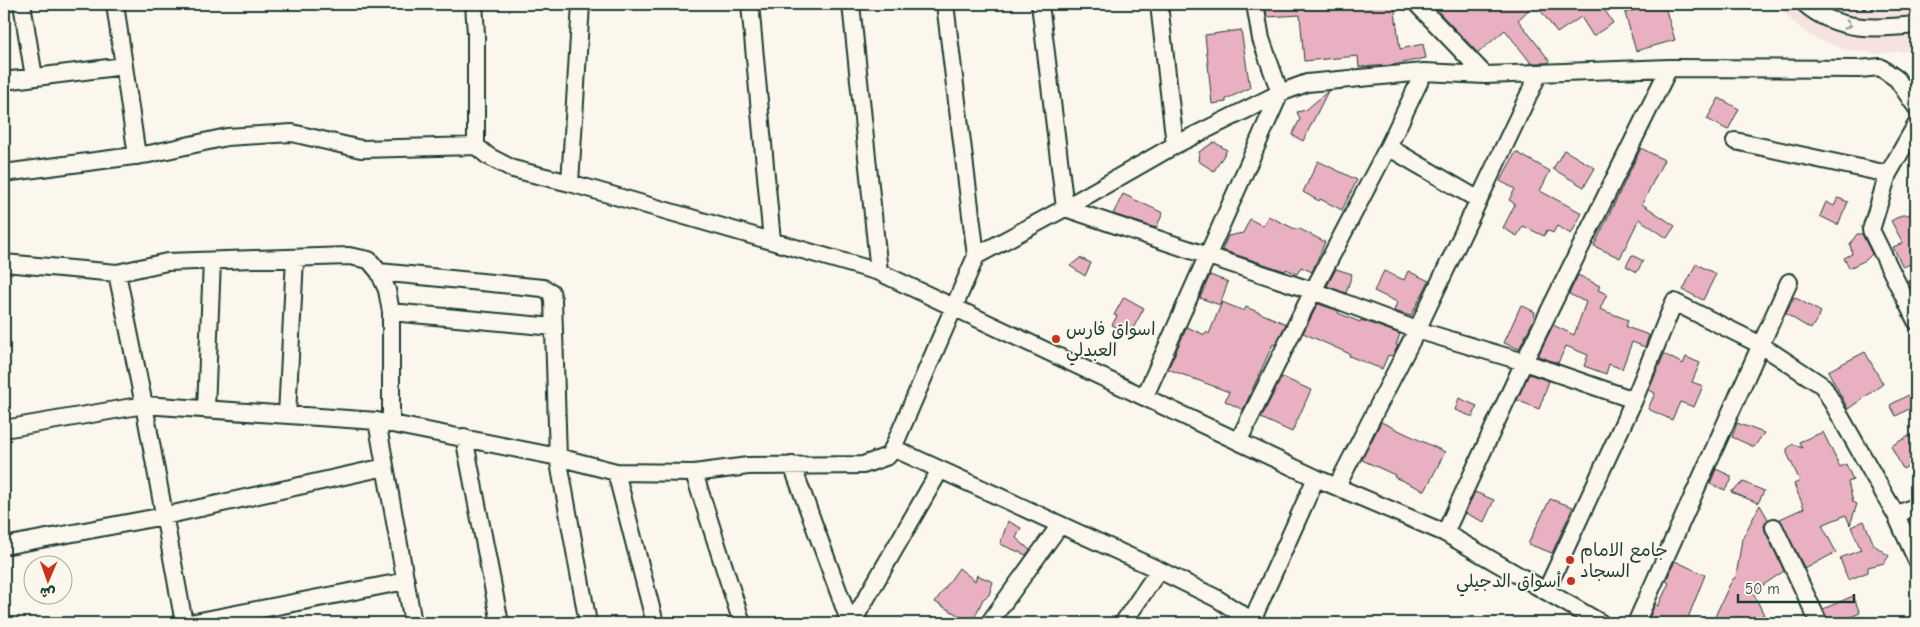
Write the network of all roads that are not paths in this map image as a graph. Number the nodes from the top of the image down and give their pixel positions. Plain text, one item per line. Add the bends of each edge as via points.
1 (22, 4) edge
2 (115, 4) edge
3 (474, 4) edge
4 (581, 4) edge
5 (750, 4) edge
6 (851, 4) edge
7 (945, 4) edge
8 (1040, 4) edge
9 (1158, 4) edge
10 (1255, 4) edge
11 (1417, 4) edge
12 (1805, 4) edge
13 (1916, 25) edge
14 (124, 66) junction
15 (1669, 68) junction
16 (1424, 72) junction
17 (1539, 73) junction
18 (1485, 75) junction
19 (34, 78) junction
20 (4, 81) edge
21 (1280, 93) junction
22 (1916, 107) edge
23 (1916, 125) edge
24 (1735, 141) dead end
25 (1175, 145) junction
26 (476, 146) junction
27 (1388, 147) junction
28 (137, 156) junction
29 (4, 173) edge
30 (1888, 174) junction
31 (570, 183) junction
32 (1479, 200) junction
33 (1065, 208) junction
34 (772, 241) junction
35 (976, 256) junction
36 (1207, 256) junction
37 (295, 258) junction
38 (212, 261) junction
39 (4, 263) edge
40 (379, 272) junction
41 (879, 272) junction
42 (117, 273) junction
43 (1789, 282) dead end
44 (1313, 291) junction
45 (954, 307) junction
46 (391, 312) junction
47 (1916, 321) edge
48 (554, 327) junction
49 (1417, 330) junction
50 (1761, 344) junction
51 (1524, 362) junction
52 (1145, 396) junction
53 (1634, 400) junction
54 (144, 405) junction
55 (206, 409) junction
56 (287, 414) junction
57 (384, 422) junction
58 (4, 429) edge
59 (464, 438) junction
60 (1239, 440) junction
61 (893, 448) junction
62 (558, 457) junction
63 (792, 465) junction
64 (385, 467) junction
65 (940, 470) junction
66 (616, 472) junction
67 (694, 473) junction
68 (1316, 478) junction
69 (1337, 486) junction
70 (1916, 506) edge
71 (1896, 515) junction
72 (164, 516) junction
73 (1060, 525) junction
74 (1774, 527) dead end
75 (1445, 533) junction
76 (4, 546) edge
77 (1916, 559) edge
78 (1159, 570) junction
79 (406, 581) junction
80 (1546, 591) junction
81 (1253, 622) edge
82 (184, 623) edge
83 (190, 623) edge
84 (413, 623) edge
85 (500, 623) edge
86 (588, 623) edge
87 (655, 623) edge
88 (742, 623) edge
89 (851, 623) edge
90 (989, 623) edge
91 (1123, 623) edge
92 (1601, 623) edge
93 (1636, 623) edge
94 (1819, 623) edge

1 - 19 street
2 - 14 street
3 - 26 street
4 - 31 street
5 - 34 street
6 - 41 street
7 - 35 street
8 - 33 street
9 - 25 street
10 - 21 street via 1261,39
11 - 18 street
12 -> 13 street via 1841,24 1860,28
14 - 19 street
14 - 28 street
15 - 17 street
15 - 22 street via 1880,67 1897,79
15 - 51 street
16 - 18 street
16 - 21 street via 1307,84
16 - 27 street
17 - 18 street
17 - 32 street
19 - 20 street
21 - 25 street
21 - 36 street
23 - 30 street
24 - 30 street
25 - 33 street
26 - 28 street via 361,150 292,133 227,136
26 - 31 street via 513,169
27 - 32 street
27 - 44 street
28 - 29 street
30 - 47 street via 1871,230
31 - 34 street
32 - 49 street
33 - 35 street
33 - 36 street
34 - 41 street
35 - 45 street
36 - 44 street
36 - 52 street
37 - 38 street
37 - 40 street via 349,256 368,260
37 - 56 street
38 - 42 street via 167,262
38 - 55 street
39 - 42 street
40 - 46 street
40 - 48 street via 543,288 551,292
41 - 45 street
42 - 54 street
43 - 50 street
44 - 49 street
44 - 60 street
45 - 52 street
45 - 61 street
46 - 48 street
46 - 57 street
48 - 62 street
49 - 51 street
49 - 69 street
50 - 53 street via 1674,302
50 - 71 street via 1823,386
50 - 93 street
51 - 53 street
51 - 75 street
52 - 60 street
53 - 80 street
54 - 55 street
54 - 58 street
54 - 72 street
55 - 56 street
56 - 57 street
57 - 59 street
57 - 64 street
59 - 62 street
59 - 85 street
60 - 68 street
61 - 63 street via 888,456 864,465
61 - 65 street
62 - 66 street
62 - 86 street
63 - 67 street via 748,466
63 - 89 street
64 - 72 street
64 - 79 street
65 - 73 street
65 - 89 street
66 - 67 street
66 - 87 street
67 - 88 street
68 - 69 street
68 - 81 street
69 - 75 street
70 - 71 street
71 - 77 street
72 - 76 street
72 - 82 street
73 - 78 street
73 - 90 street
74 - 94 street
75 - 80 street
78 - 81 street via 1216,598
78 - 91 street
79 - 83 street
79 - 84 street
80 - 92 street

